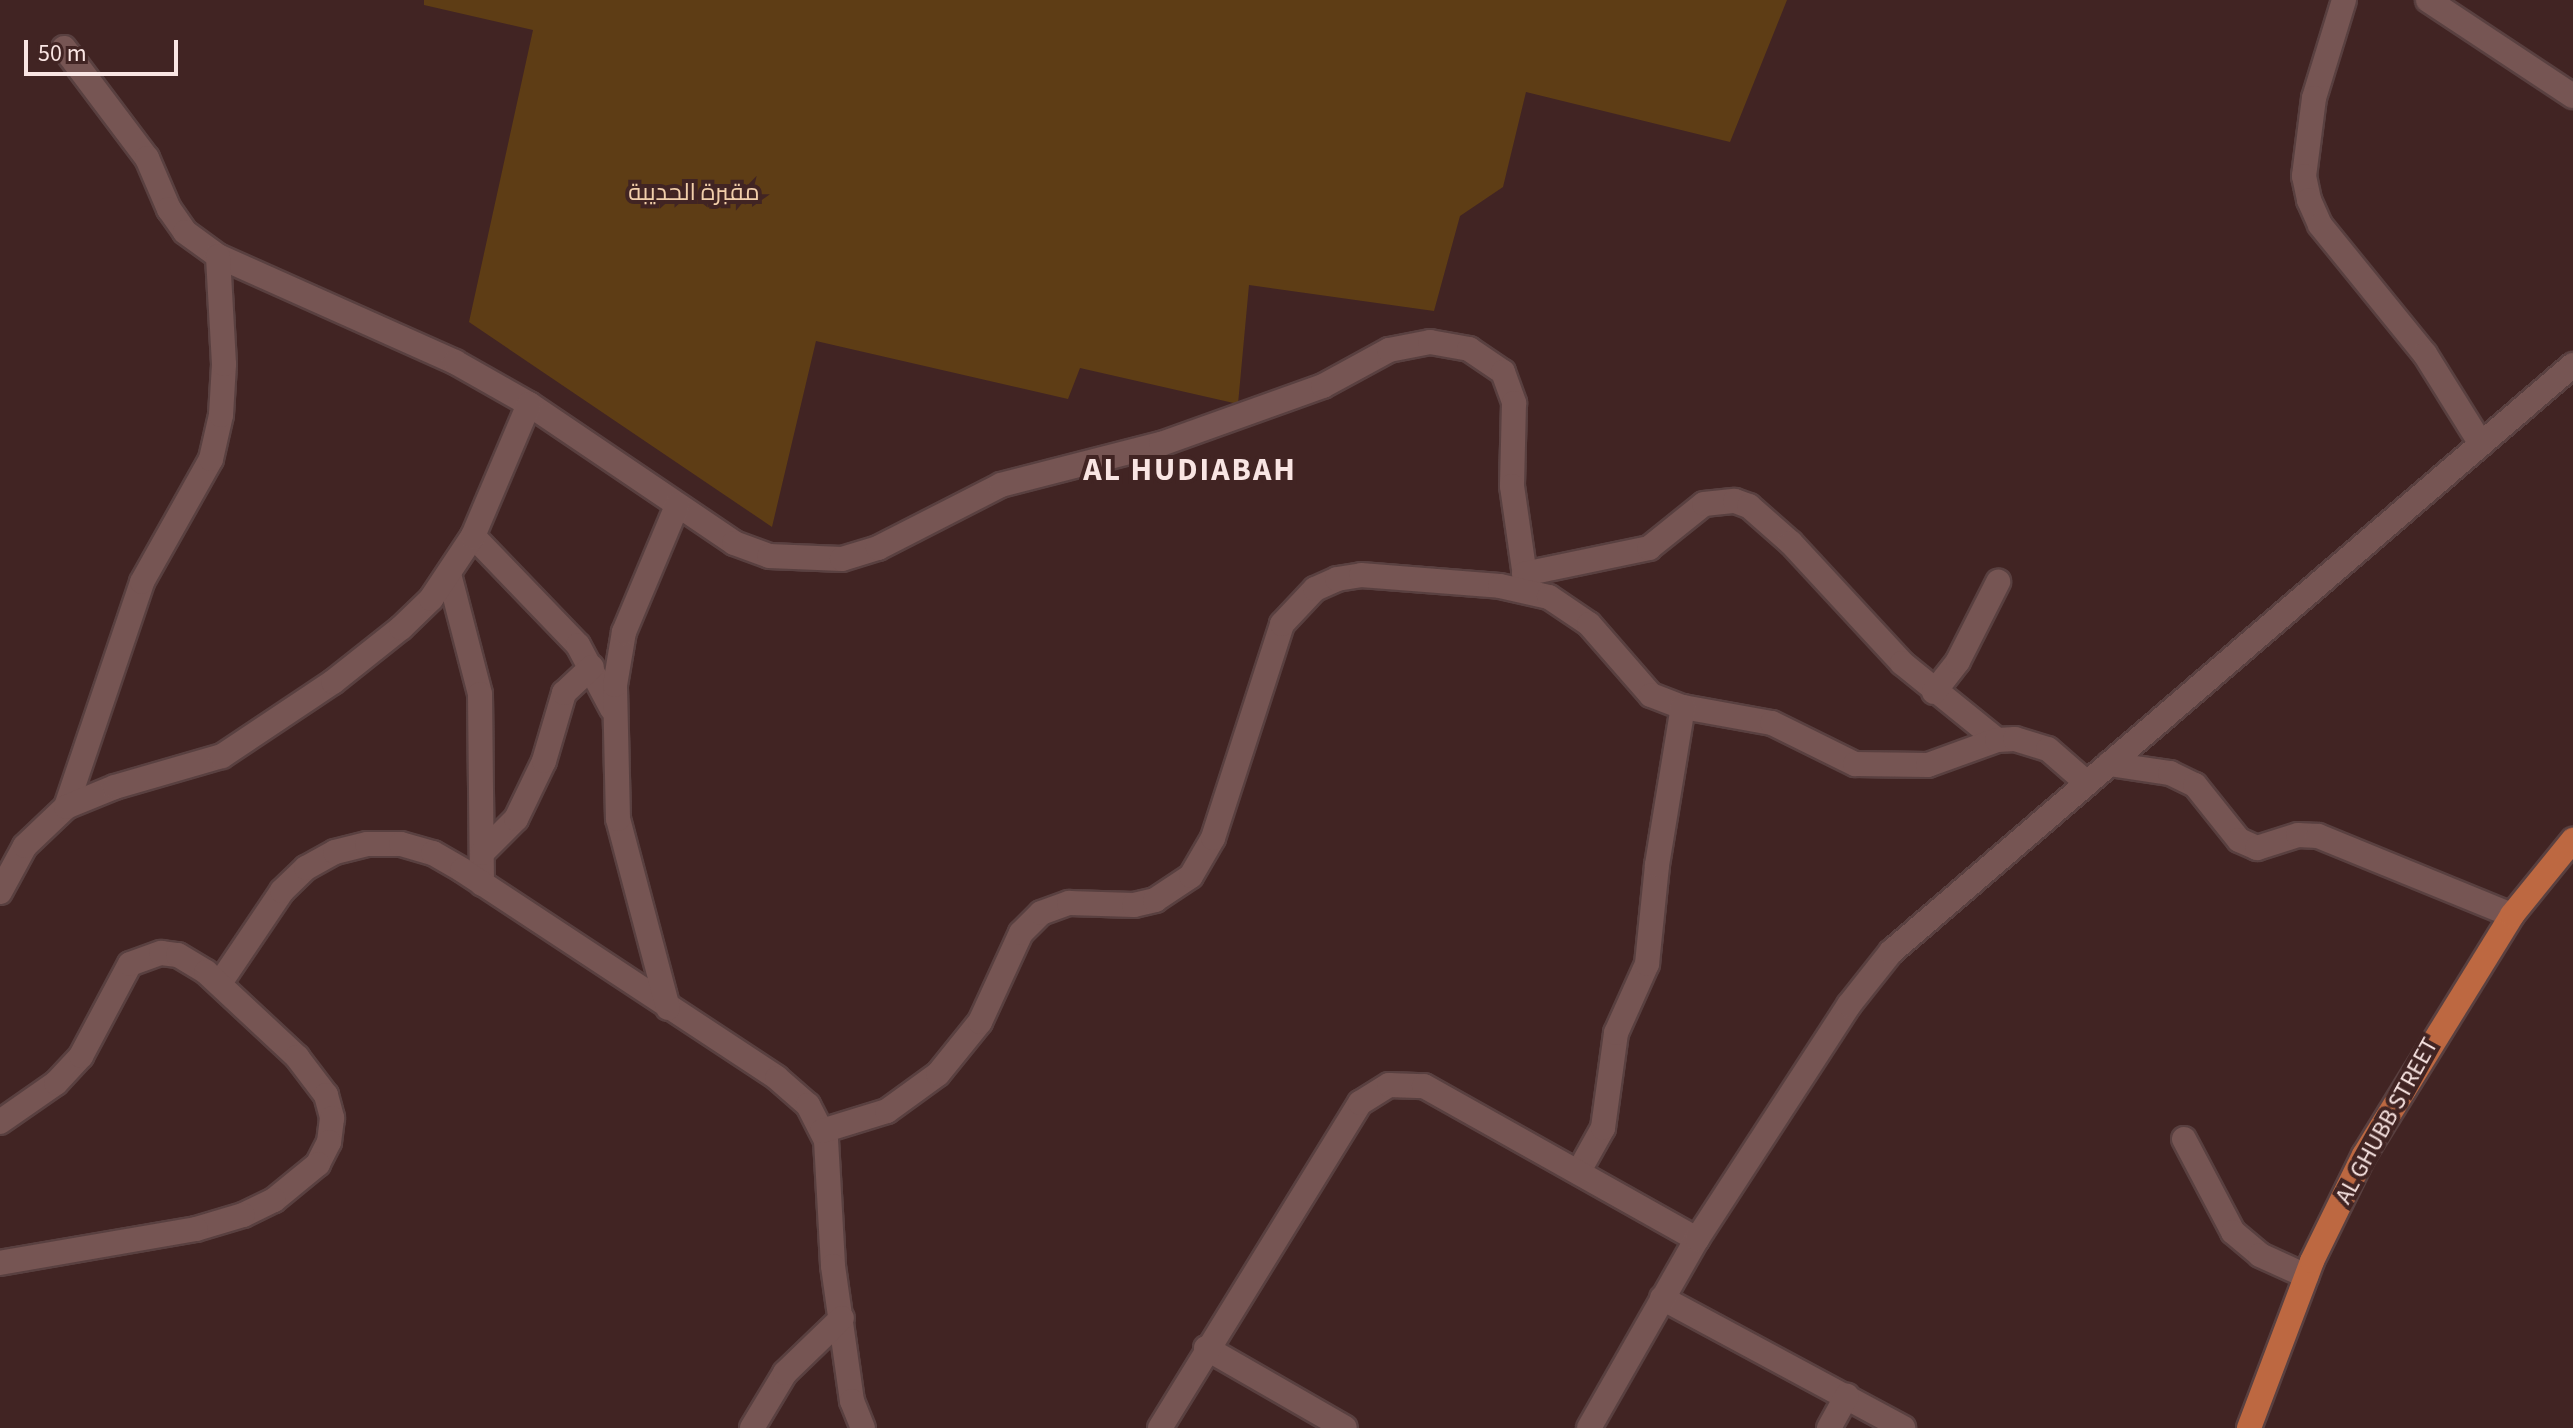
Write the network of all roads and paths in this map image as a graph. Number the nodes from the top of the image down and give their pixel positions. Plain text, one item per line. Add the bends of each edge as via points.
1 (2344, 0) edge
2 (2428, 0) edge
3 (64, 48) dead end
4 (2573, 96) edge
5 (218, 256) junction
6 (2573, 365) edge
7 (529, 404) junction
8 (2481, 444) junction
9 (677, 506) junction
10 (473, 536) junction
11 (449, 574) junction
12 (1526, 582) junction
13 (1998, 582) dead end
14 (592, 667) junction
15 (1934, 692) junction
16 (1683, 707) junction
17 (615, 714) junction
18 (1997, 740) junction
19 (2109, 764) junction
20 (2087, 783) junction
21 (66, 807) junction
22 (2573, 840) edge
23 (482, 853) junction
24 (482, 884) junction
25 (0, 892) edge
26 (2512, 915) junction
27 (220, 983) junction
28 (668, 1008) junction
29 (0, 1122) edge
30 (822, 1131) junction
31 (2184, 1139) dead end
32 (1579, 1171) junction
33 (1697, 1239) junction
34 (0, 1263) edge
35 (2306, 1276) junction
36 (1662, 1298) junction
37 (842, 1318) junction
38 (1206, 1348) junction
39 (1847, 1396) junction
40 (752, 1428) edge
41 (863, 1428) edge
42 (1160, 1428) edge
43 (1345, 1428) edge
44 (1589, 1428) edge
45 (1829, 1428) edge
46 (1903, 1428) edge
47 (2249, 1428) edge

1 - 8 street via 2314,98 2304,176 2309,200 2320,225 2425,354
2 - 4 street
3 - 5 street via 147,158 185,232
5 - 7 street via 455,362
5 - 21 street via 224,364 211,459 137,594
6 - 8 street
7 - 9 street
7 - 10 street
8 - 19 street
9 - 12 street via 734,543 769,556 842,559 878,548 1001,485 1161,444 1323,386 1389,350 1430,342 1469,349 1503,372 1514,403 1512,486
9 - 17 street via 624,632
10 - 11 street
10 - 14 street via 554,616
11 - 21 street via 401,628 243,744 198,766 115,787
11 - 23 street via 480,694
12 - 15 street via 1649,548 1704,504 1735,501 1762,516 1791,543
12 - 16 street via 1580,617 1651,695
12 - 30 street via 1361,575 1315,589 1282,624 1213,838 1191,876 1155,900 1134,905 1069,903 1041,913 1021,933 980,1022 949,1063 887,1111
13 - 15 street via 1958,661
14 - 17 street
14 - 23 street via 564,693 544,761 516,819
15 - 18 street
16 - 18 street via 1756,718 1855,764 1880,768 1928,765
16 - 32 street via 1647,964 1616,1033 1603,1128
17 - 28 street via 620,830
18 - 20 street via 2015,739 2048,749
19 - 20 street
19 - 26 street via 2170,773 2195,785 2239,840 2257,848 2298,835 2318,836
20 - 33 street via 1891,952 1849,1005
21 - 25 street via 25,846
22 - 26 main road, AL GHUBB STREET
23 - 24 street
24 - 27 street via 433,853 401,844 367,844 335,852 306,868 282,891
24 - 28 street
26 - 35 main road, AL GHUBB STREET via 2364,1155
27 - 29 street via 178,955 161,953 130,964 81,1056 47,1091
27 - 34 street via 297,1057 326,1095 332,1118 329,1142 318,1164 274,1200 243,1215 196,1229
28 - 30 street via 794,1090
30 - 37 street via 830,1159 833,1266
31 - 35 street via 2233,1232 2260,1255
32 - 33 street
32 - 38 street via 1424,1086 1389,1085 1374,1092 1360,1103
33 - 36 street
35 - 47 main road, AL GHUBB STREET
36 - 39 street
36 - 44 street
37 - 40 street via 785,1373
37 - 41 street via 852,1401
38 - 42 street
38 - 43 street
39 - 45 street
39 - 46 street

